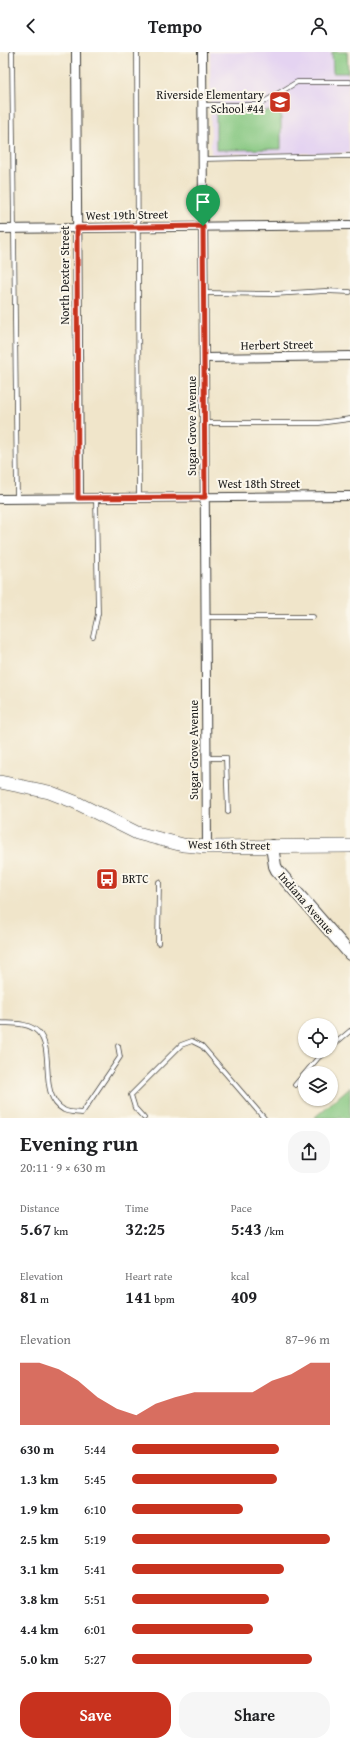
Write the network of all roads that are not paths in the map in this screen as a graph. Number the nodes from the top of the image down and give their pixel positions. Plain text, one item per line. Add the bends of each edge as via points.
1 (12, 52) edge
2 (76, 52) edge
3 (137, 52) edge
4 (202, 52) edge
5 (350, 82) edge
6 (202, 105) junction
7 (350, 156) edge
8 (203, 159) junction
9 (350, 225) edge
10 (203, 226) junction
11 (139, 227) junction
12 (0, 228) edge
13 (14, 228) junction
14 (77, 228) junction
15 (350, 292) edge
16 (204, 293) junction
17 (350, 356) edge
18 (204, 358) junction
19 (350, 419) edge
20 (204, 423) junction
21 (350, 496) edge
22 (205, 497) junction
23 (78, 498) junction
24 (96, 498) junction
25 (139, 498) junction
26 (0, 499) edge
27 (16, 499) junction
28 (206, 617) junction
29 (313, 617) dead end
30 (93, 636) dead end
31 (206, 758) junction
32 (0, 782) edge
33 (228, 812) dead end
34 (272, 846) junction
35 (350, 846) edge
36 (207, 847) junction
37 (159, 882) dead end
38 (158, 944) dead end
39 (350, 954) edge
40 (0, 1023) edge
41 (350, 1031) edge
42 (338, 1041) edge
43 (118, 1046) dead end
44 (318, 1058) edge
45 (295, 1085) dead end
46 (144, 1118) edge
47 (264, 1118) edge

1 - 13 lane
2 - 14 street, North Dexter Street
3 - 11 lane
4 - 6 street, Sugar Grove Avenue
5 - 6 lane via 297,82 259,105
6 - 8 street, Sugar Grove Avenue
7 - 8 lane
8 - 10 street, Sugar Grove Avenue
9 - 10 street, West 19th Street
10 - 11 street, West 19th Street
10 - 16 street, Sugar Grove Avenue
11 - 14 street, West 19th Street
11 - 25 lane
12 - 13 street, West 19th Street
13 - 14 street, West 19th Street
13 - 27 lane
14 - 23 street, North Dexter Street
15 - 16 lane
16 - 18 street, Sugar Grove Avenue
17 - 18 street, Herbert Street
18 - 20 street, Sugar Grove Avenue
19 - 20 lane via 318,423
20 - 22 street, Sugar Grove Avenue
21 - 22 street, West 18th Street
22 - 25 street, West 18th Street
22 - 28 street, Sugar Grove Avenue
23 - 24 street, West 18th Street
23 - 27 street, West 18th Street
24 - 25 street, West 18th Street
24 - 30 lane via 98,614
26 - 27 street, West 18th Street
28 - 29 lane
28 - 31 street, Sugar Grove Avenue
31 - 33 lane via 226,758
31 - 36 street, Sugar Grove Avenue
32 - 36 main road, West 16th Street via 59,796 145,836 175,844
34 - 35 main road, West 16th Street
34 - 36 main road, West 16th Street
34 - 39 main road, Indiana Avenue via 277,870
37 - 38 lane
40 - 43 lane via 21,1024 38,1032 45,1044 47,1076 53,1099 64,1111 82,1112 120,1057
41 - 42 lane
44 - 45 lane
46 - 47 lane via 135,1108 131,1095 181,1045 192,1041 202,1046

